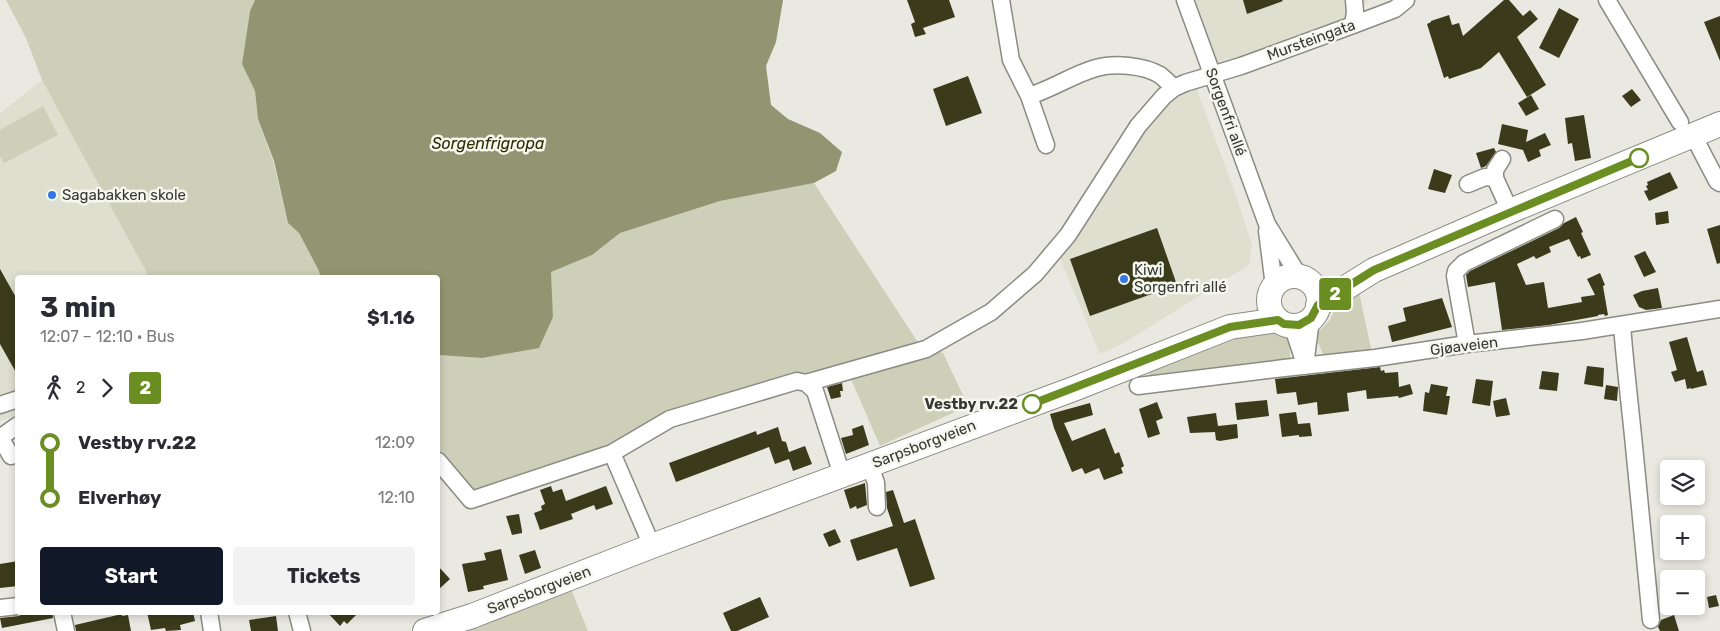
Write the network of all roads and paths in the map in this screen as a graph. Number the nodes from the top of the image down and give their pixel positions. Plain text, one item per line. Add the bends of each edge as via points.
1 (1001, 0) edge
2 (1185, 0) edge
3 (1354, 0) edge
4 (1406, 0) edge
5 (1607, 0) edge
6 (1353, 25) junction
7 (1213, 75) junction
8 (1174, 88) junction
9 (1029, 96) junction
10 (1720, 124) edge
11 (1686, 129) junction
12 (1046, 145) dead end
13 (1502, 159) dead end
14 (1495, 178) junction
15 (1720, 183) edge
16 (1468, 184) dead end
17 (1510, 211) junction
18 (1555, 219) dead end
19 (1267, 224) junction
20 (1271, 292) junction
21 (1302, 305) junction
22 (1720, 309) edge
23 (1622, 325) junction
24 (1230, 327) junction
25 (1467, 344) junction
26 (1305, 366) junction
27 (806, 383) junction
28 (1138, 386) dead end
29 (15, 394) edge
30 (0, 405) edge
31 (15, 427) edge
32 (1, 437) edge
33 (612, 453) junction
34 (11, 456) dead end
35 (440, 463) edge
36 (870, 465) junction
37 (842, 475) junction
38 (877, 507) dead end
39 (652, 546) junction
40 (15, 606) edge
41 (0, 608) edge
42 (63, 615) edge
43 (209, 615) edge
44 (297, 615) edge
45 (1652, 620) dead end
46 (66, 631) edge
47 (212, 631) edge
48 (302, 631) edge
49 (425, 631) edge

1 - 9 street via 1011,60
2 - 7 street, Sorgenfri allé
3 - 6 street
4 - 6 street, Mursteingata via 1395,9
5 - 11 street via 1671,95
6 - 7 street, Mursteingata
7 - 8 street, Mursteingata
7 - 19 street, Sorgenfri allé
8 - 9 street via 1159,75 1116,66 1089,70
8 - 27 street via 1138,126 1068,235 1034,274 990,312 926,348
9 - 12 street
10 - 11 highway, Sarpsborgveien
11 - 15 street
11 - 17 highway, Sarpsborgveien
13 - 14 street via 1495,170
14 - 16 street via 1485,177
14 - 17 street
17 - 21 highway, Sarpsborgveien
18 - 25 street via 1464,263 1456,271 1455,283
19 - 20 street
19 - 21 street
20 - 21 highway, Sarpsborgveien via 1284,278
20 - 21 highway via 1269,305 1272,313
20 - 24 highway, Sarpsborgveien
21 - 24 highway, Sarpsborgveien
21 - 26 street
22 - 23 street, Gjøaveien
23 - 25 street, Gjøaveien
23 - 45 street
24 - 36 highway, Sarpsborgveien
25 - 26 street, Gjøaveien
26 - 28 street, Gjøaveien
27 - 33 street via 797,381 670,418
27 - 37 street via 815,391
29 - 30 street
31 - 32 street
32 - 34 street
33 - 35 street via 471,500
33 - 39 street
36 - 37 highway, Sarpsborgveien
36 - 38 street via 876,483
37 - 39 highway, Sarpsborgveien
39 - 49 highway, Sarpsborgveien
40 - 41 street
42 - 46 street
43 - 47 street
44 - 48 street

